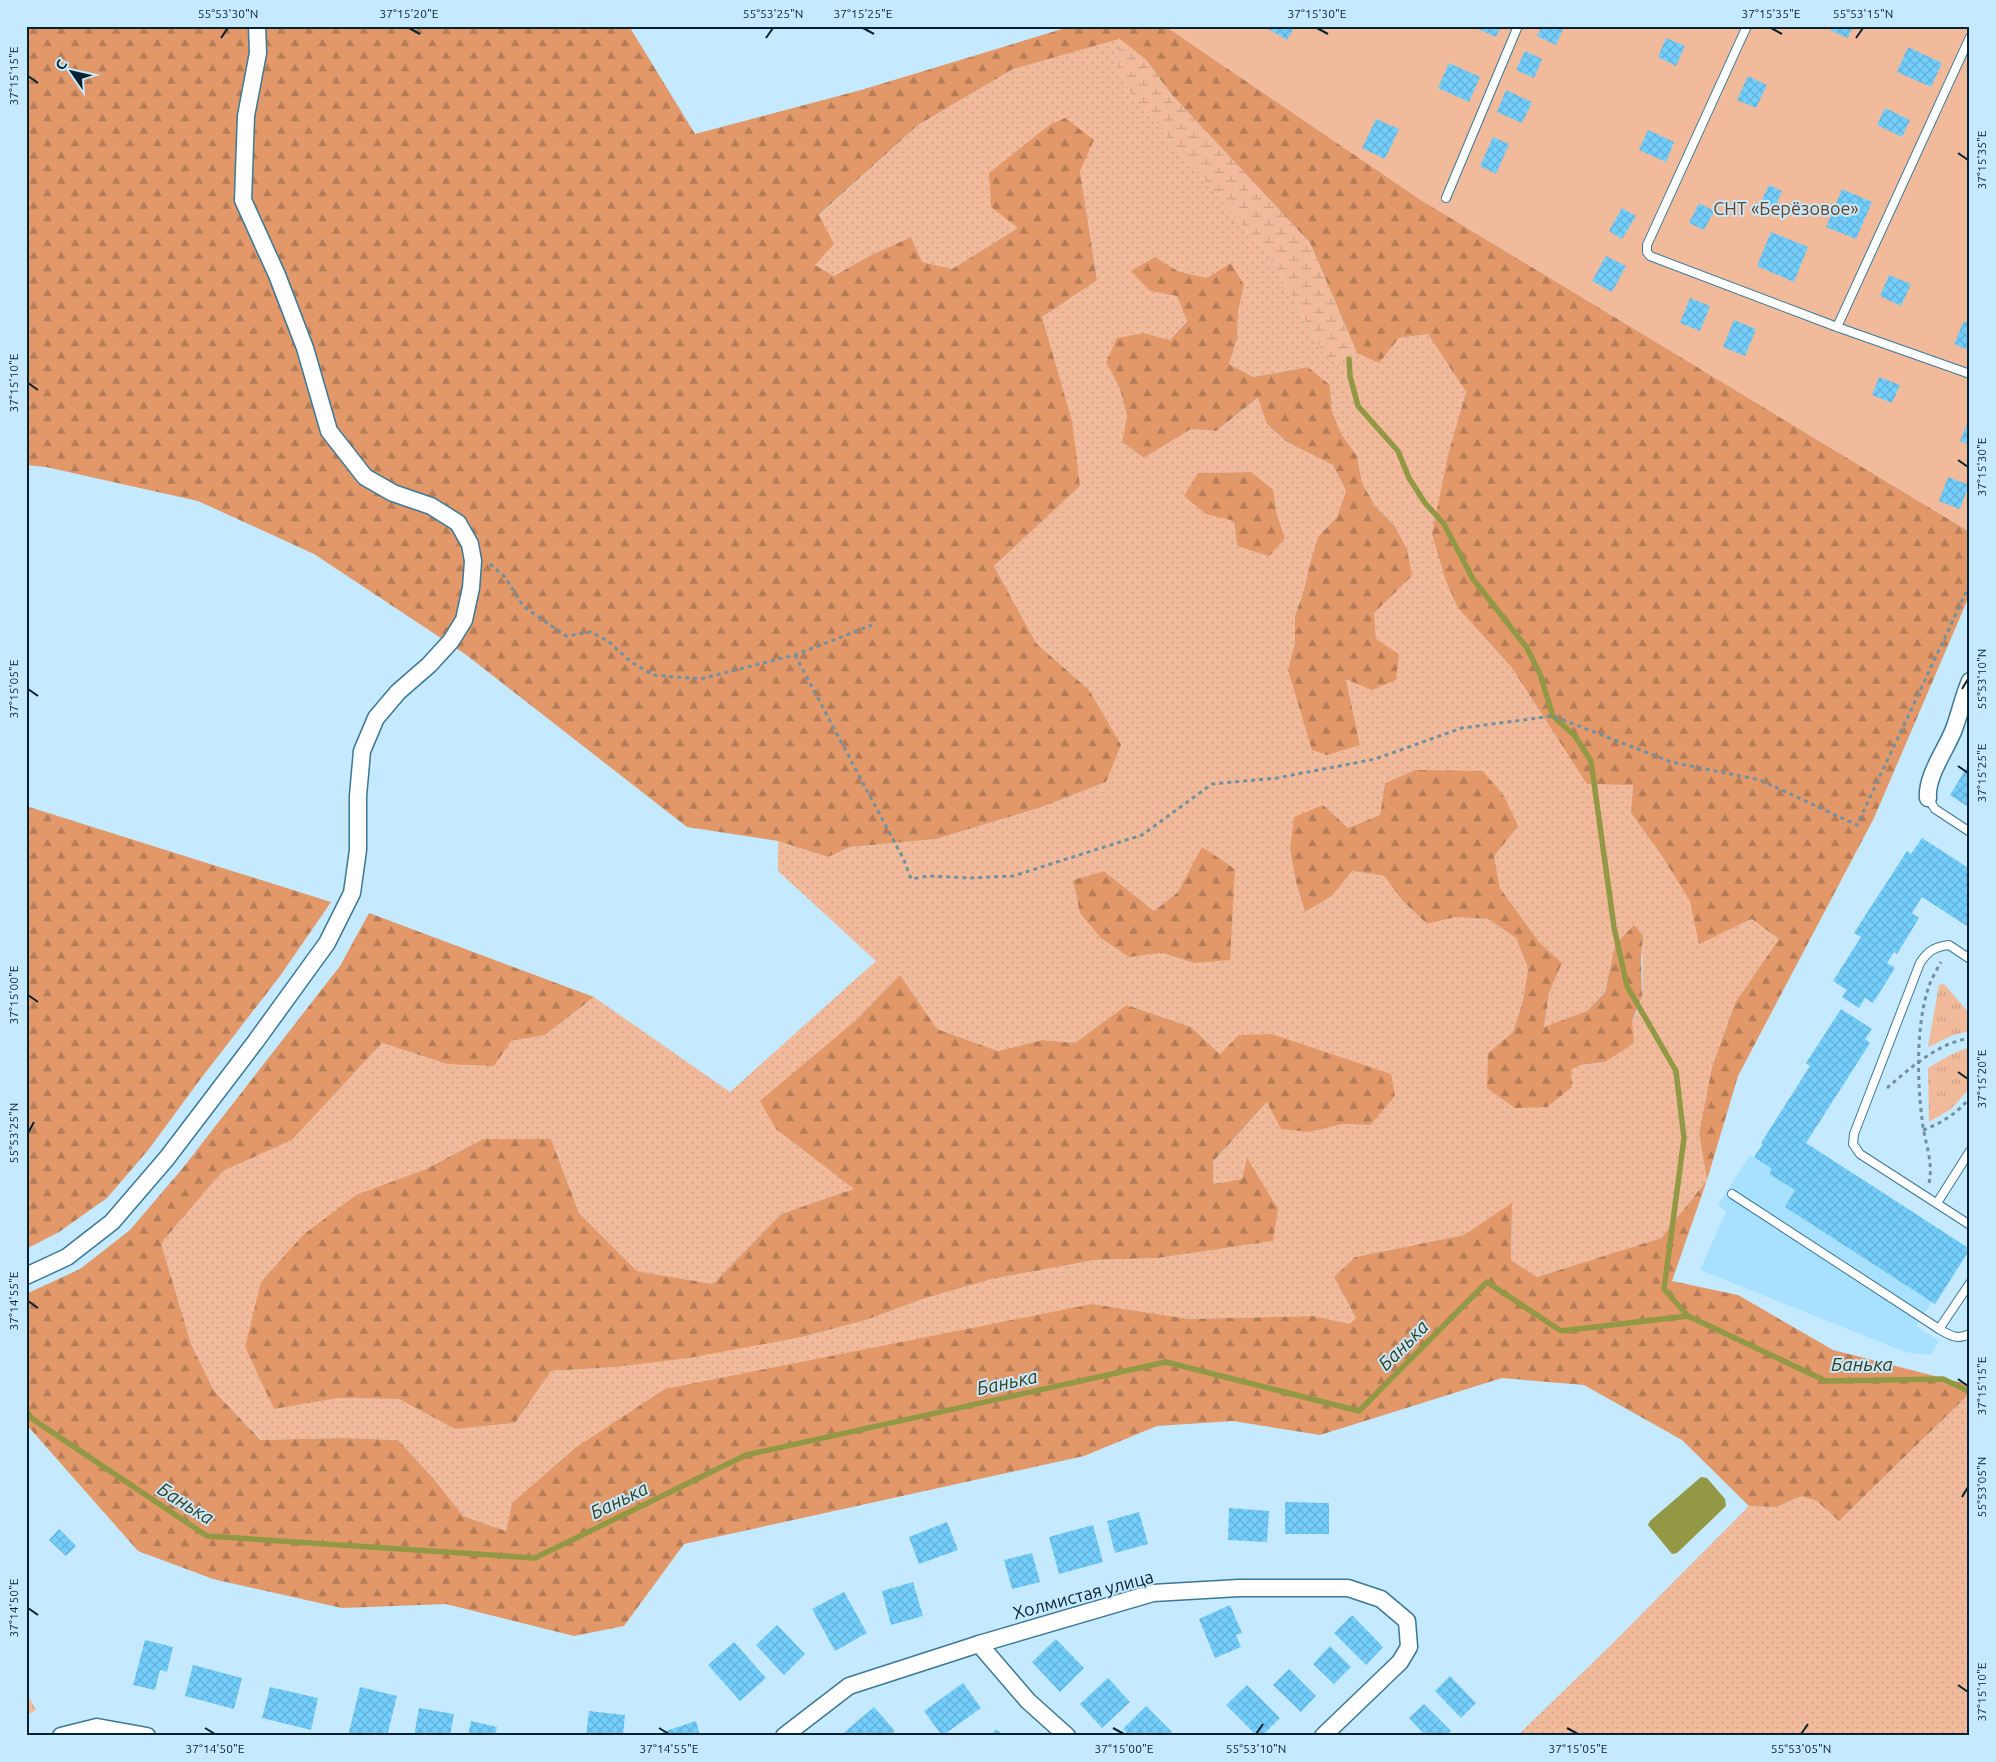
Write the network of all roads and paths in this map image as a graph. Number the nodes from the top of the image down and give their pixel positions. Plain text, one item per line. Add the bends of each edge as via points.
1 (257, 26) edge
2 (1518, 26) edge
3 (1747, 26) edge
4 (1970, 37) edge
5 (1446, 198) dead end
6 (1837, 327) junction
7 (1970, 374) edge
8 (472, 561) junction
9 (1970, 584) edge
10 (872, 625) dead end
11 (795, 655) junction
12 (1970, 681) edge
13 (1928, 798) joint
14 (1970, 832) edge
15 (1949, 945) junction
16 (1970, 959) edge
17 (1970, 1038) edge
18 (1920, 1062) junction
19 (1885, 1089) dead end
20 (1970, 1097) edge
21 (1923, 1130) junction
22 (1970, 1152) edge
23 (1732, 1194) dead end
24 (1925, 1196) junction
25 (1937, 1203) junction
26 (1970, 1225) edge
27 (26, 1276) edge
28 (1970, 1283) edge
29 (1939, 1329) junction
30 (1970, 1334) edge
31 (979, 1644) junction
32 (61, 1736) edge
33 (146, 1736) edge
34 (784, 1736) edge
35 (1067, 1736) edge
36 (1323, 1736) edge

1 - 8 street via 258,53 246,116 243,200 305,348 329,431 365,477 393,493 431,506 458,523 470,544
2 - 5 lane
3 - 6 lane via 1647,245 1647,252 1654,259
4 - 6 lane
6 - 7 lane
8 - 11 path via 488,563 506,577 523,606 566,636 591,632 653,675 700,679
8 - 27 street via 472,588 464,620 451,641 376,718 362,751 358,850 352,893 327,943 167,1158 112,1222 67,1256
9 - 11 path via 1857,825 1760,780 1671,762 1553,716 1462,728 1375,759 1277,778 1212,784 1142,835 1013,876 911,879 904,860
10 - 11 path
12 - 13 street via 1962,698 1961,716 1929,784
13 - 14 lane via 1935,809
15 - 16 lane
15 - 18 path via 1929,986 1921,1026
15 - 24 lane via 1935,947 1920,963 1854,1134 1853,1144 1860,1154
17 - 18 path via 1937,1051
18 - 19 path
18 - 21 path
20 - 21 path via 1947,1119
21 - 24 path via 1930,1177
22 - 25 lane
23 - 29 lane
24 - 25 lane
25 - 26 lane
28 - 29 lane
29 - 30 lane via 1961,1338
31 - 34 street, Холмистая улица via 849,1686
31 - 35 street via 1028,1701
31 - 36 street, Холмистая улица via 1153,1593 1239,1588 1348,1588 1381,1599 1407,1621 1410,1647 1400,1662
32 - 33 street via 97,1728

